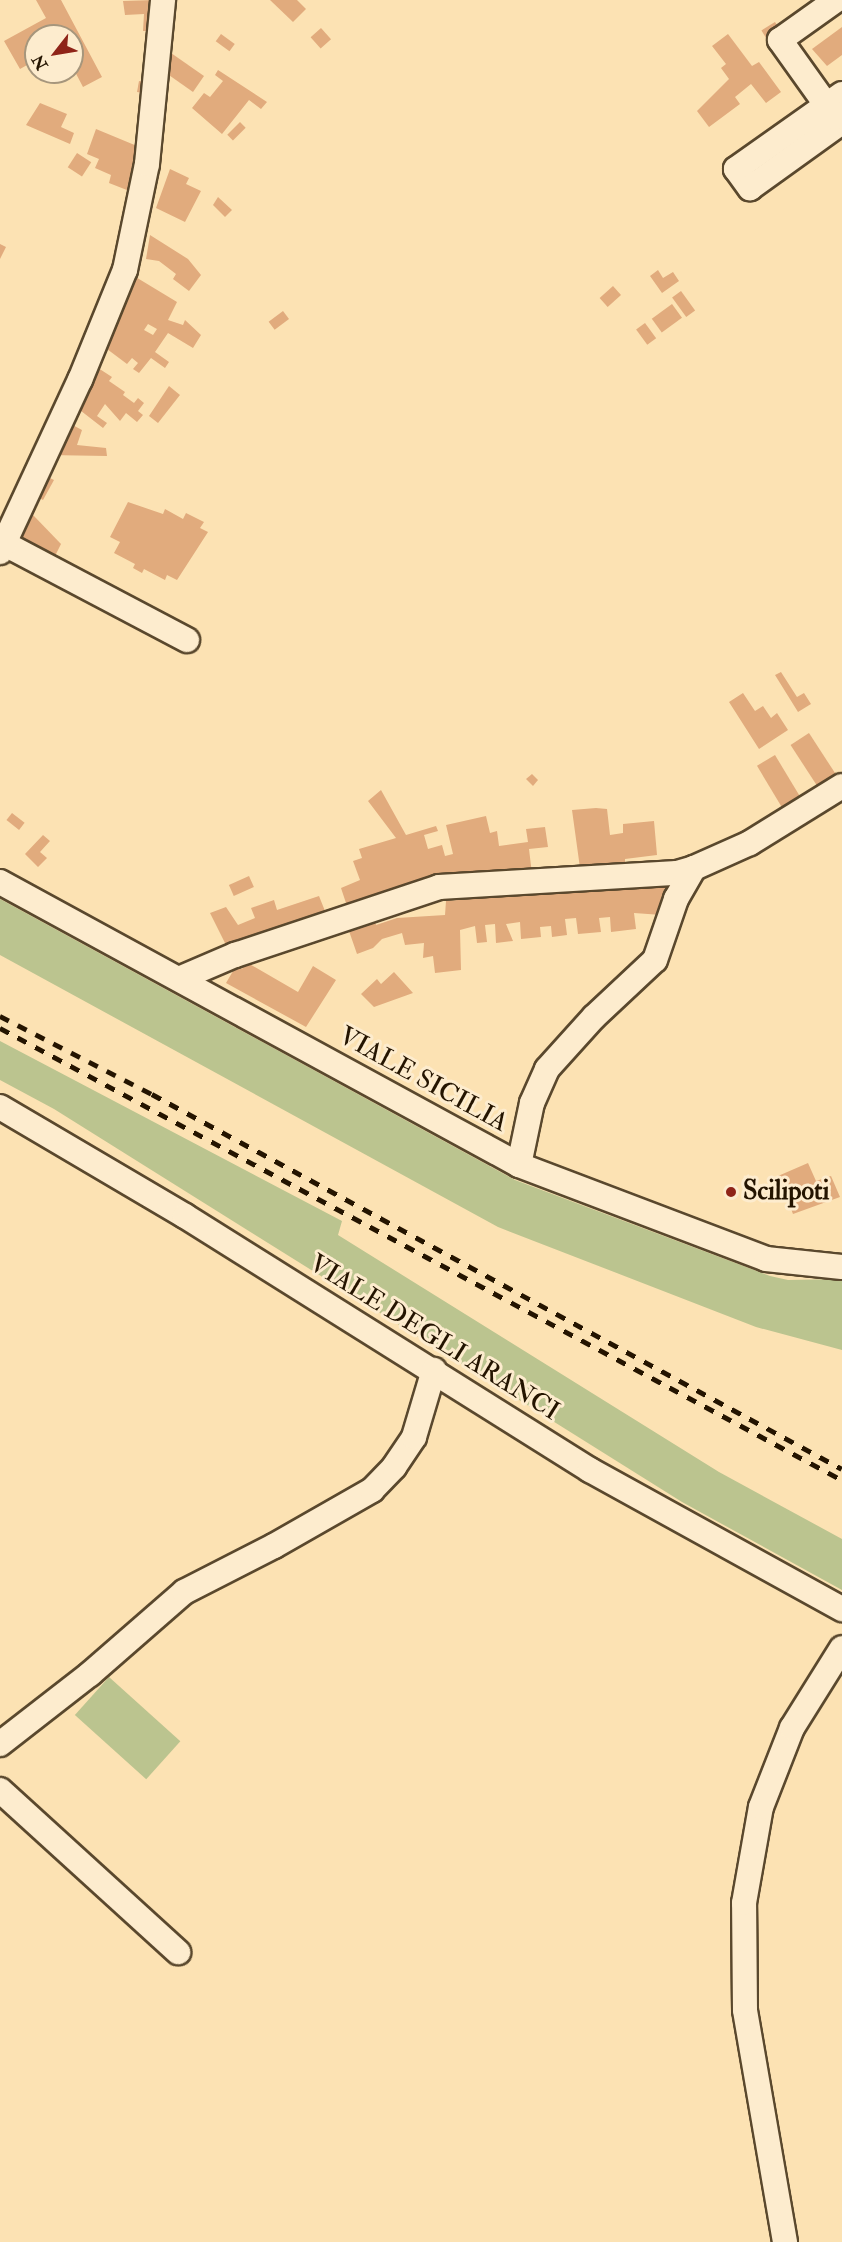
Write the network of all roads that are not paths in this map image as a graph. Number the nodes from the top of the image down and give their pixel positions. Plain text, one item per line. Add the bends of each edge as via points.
1 (163, 0) edge
2 (836, 0) edge
3 (837, 111) edge
4 (743, 178) dead end
5 (2, 547) edge
6 (187, 639) dead end
7 (842, 786) edge
8 (694, 868) junction
9 (0, 882) edge
10 (181, 978) junction
11 (0, 1107) edge
12 (519, 1165) junction
13 (842, 1267) edge
14 (434, 1370) junction
15 (842, 1609) edge
16 (842, 1648) edge
17 (0, 1744) edge
18 (0, 1790) edge
19 (178, 1952) dead end
20 (784, 2242) edge

1 - 5 street via 147,164 125,270 80,380
2 - 3 street via 780,40
3 - 4 street
5 - 6 street
7 - 8 street via 750,843
8 - 10 street via 677,873 432,889 236,955
8 - 12 street via 676,899 655,960 594,1017 547,1069 532,1103
9 - 10 street, VIALE SICILIA
10 - 12 street, VIALE SICILIA
11 - 14 street, VIALE DEGLI ARANCI
12 - 13 street, VIALE SICILIA via 766,1259
14 - 15 street, VIALE DEGLI ARANCI via 590,1470
14 - 17 street via 414,1437 372,1490 184,1592 90,1674
16 - 20 street via 792,1728 761,1807 744,1903 745,2010
18 - 19 street

